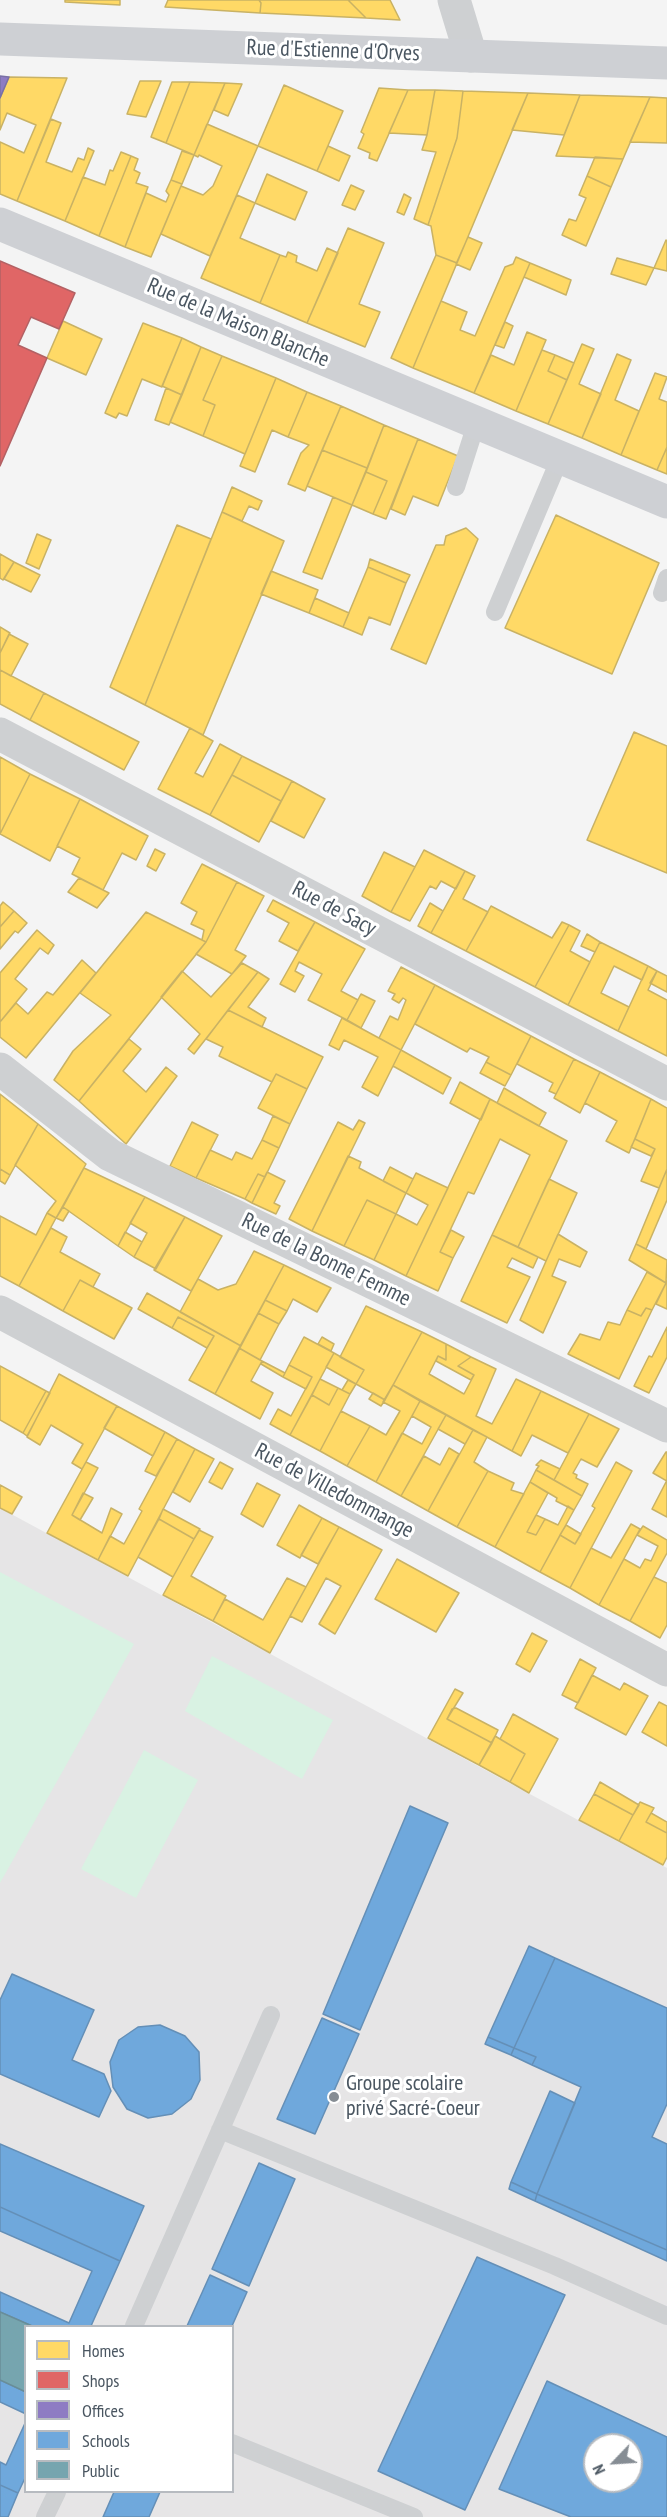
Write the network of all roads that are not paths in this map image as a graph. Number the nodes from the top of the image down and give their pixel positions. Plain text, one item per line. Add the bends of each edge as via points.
1 (454, 0) edge
2 (0, 39) edge
3 (471, 56) junction
4 (667, 63) edge
5 (0, 224) edge
6 (477, 421) junction
7 (560, 458) junction
8 (456, 487) dead end
9 (667, 502) edge
10 (495, 612) dead end
11 (0, 734) edge
12 (0, 1069) edge
13 (667, 1084) edge
14 (0, 1312) edge
15 (667, 1426) edge
16 (667, 1670) edge
17 (271, 2015) dead end
18 (220, 2130) junction
19 (667, 2316) edge
20 (134, 2325) edge
21 (234, 2444) edge
22 (57, 2493) edge
23 (45, 2517) edge
24 (414, 2517) edge

1 - 3 street
2 - 3 street, Rue d'Estienne d'Orves
3 - 4 street, Rue d'Estienne d'Orves
5 - 6 street, Rue de la Maison Blanche
6 - 7 street, Rue de la Maison Blanche
6 - 8 lane
7 - 9 street, Rue de la Maison Blanche
7 - 10 lane
11 - 13 street, Rue de Sacy
12 - 15 street, Rue de la Bonne Femme via 110,1155
14 - 16 street, Rue de Villedommange
17 - 18 lane
18 - 19 lane via 555,2266
18 - 20 lane
21 - 24 lane
22 - 23 lane

